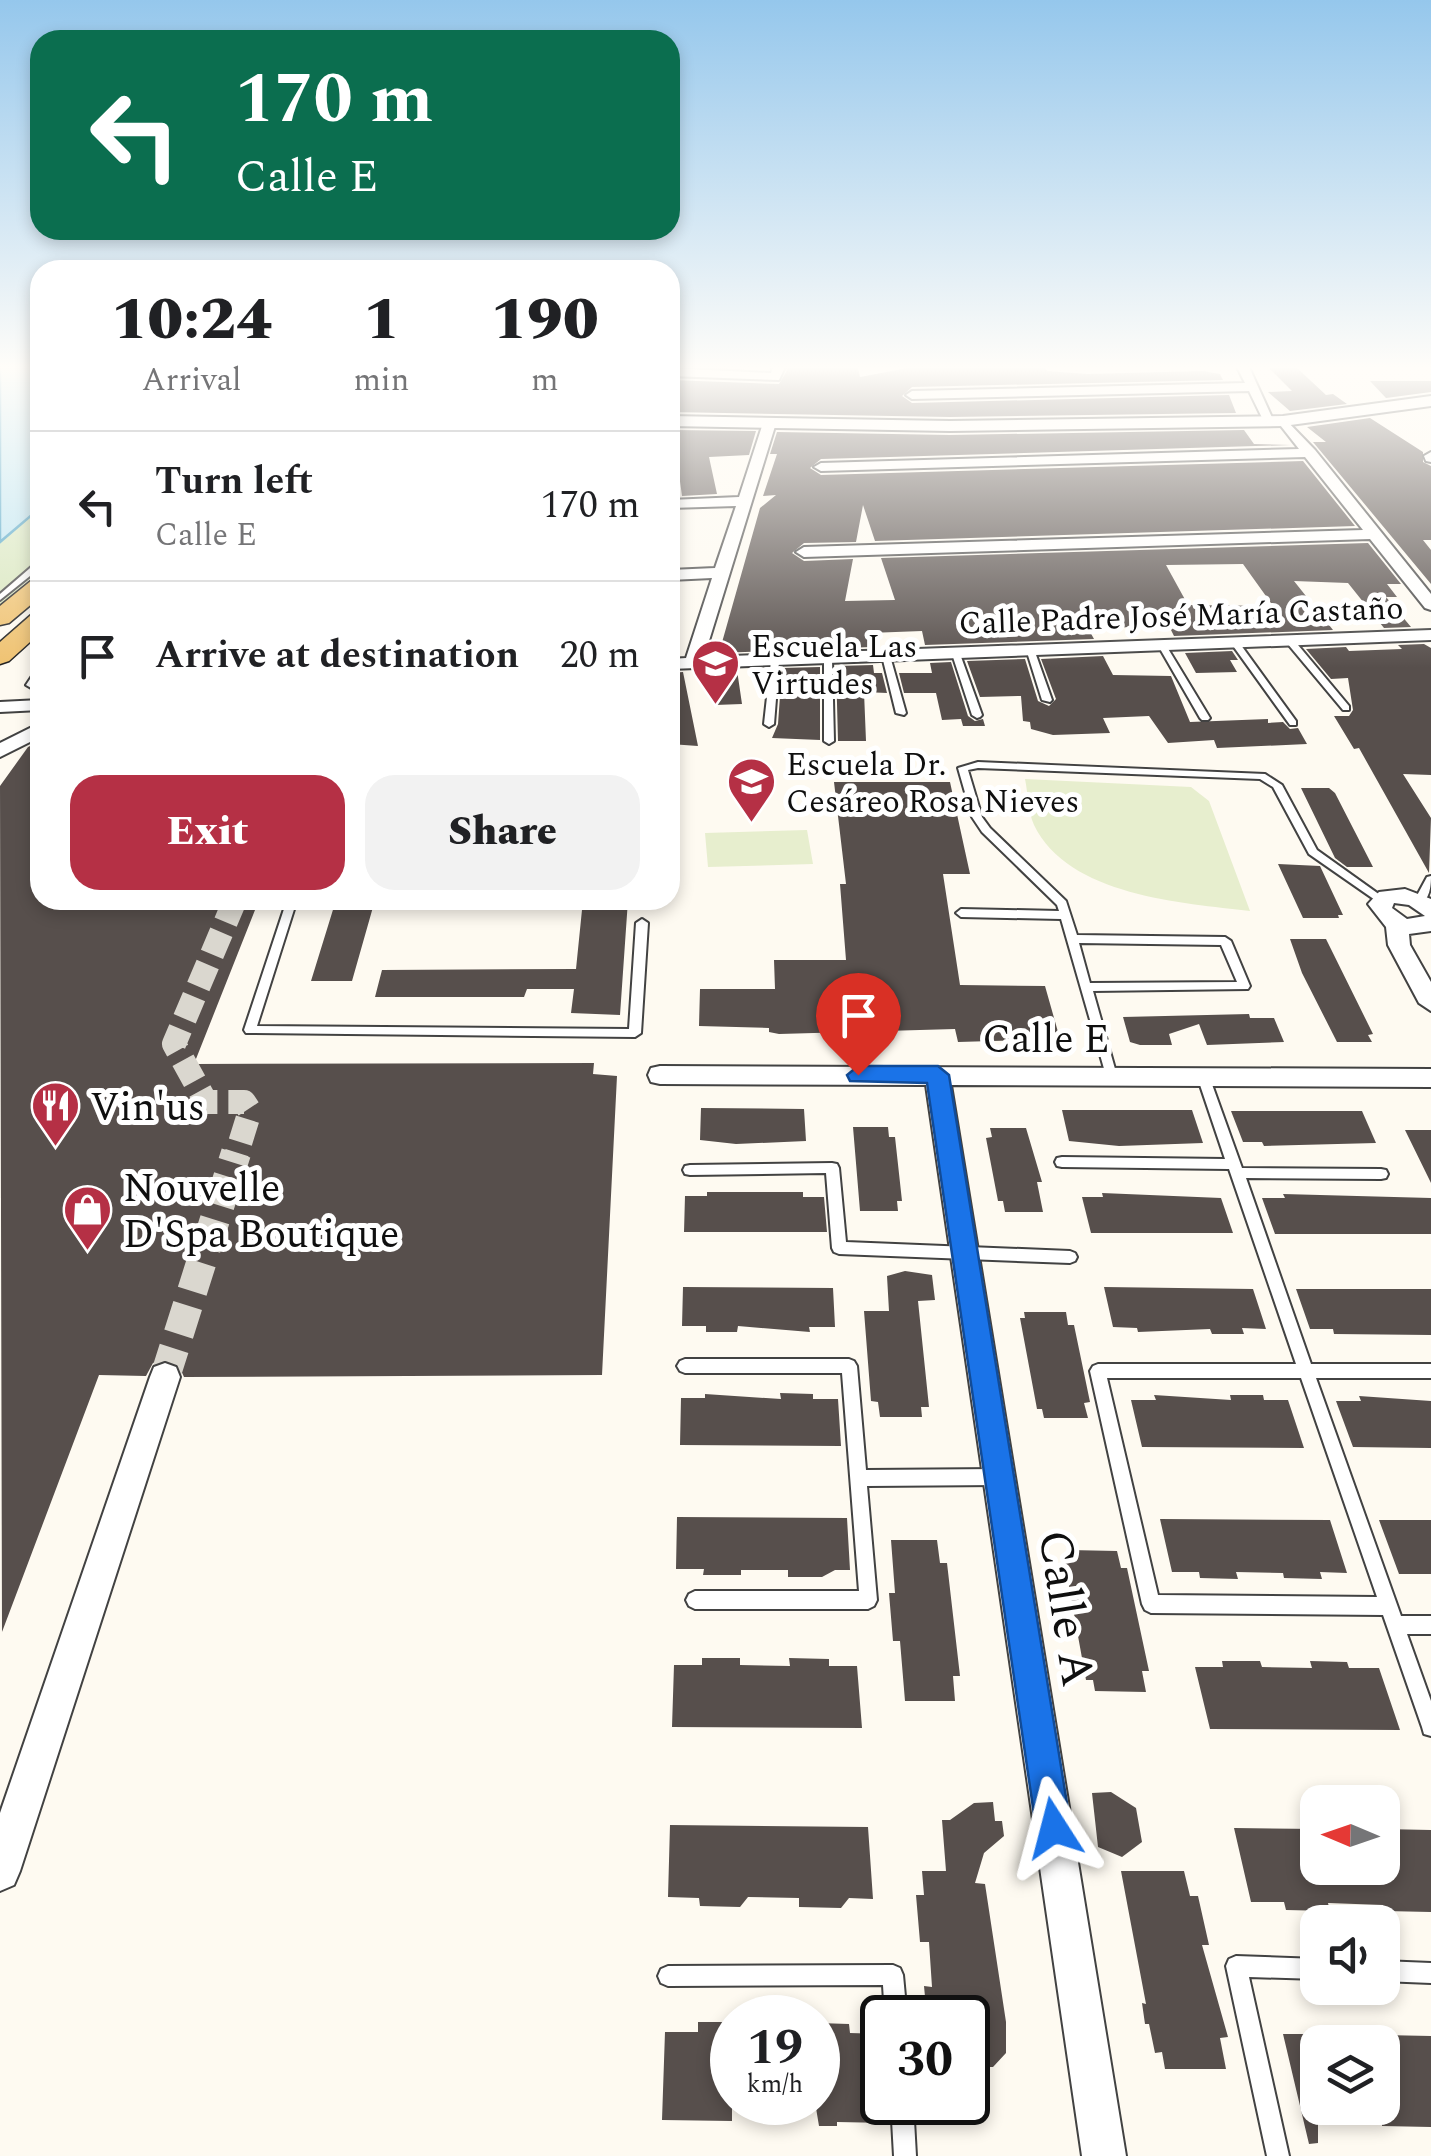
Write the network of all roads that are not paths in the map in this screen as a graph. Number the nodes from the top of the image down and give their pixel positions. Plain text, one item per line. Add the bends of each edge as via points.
1 (755, 468) edge
2 (820, 468) dead end
3 (833, 468) edge
4 (1322, 468) edge
5 (744, 501) junction
6 (680, 504) edge
7 (1374, 534) junction
8 (804, 552) dead end
9 (30, 572) edge
10 (719, 573) junction
11 (680, 575) edge
12 (30, 592) edge
13 (0, 598) edge
14 (1431, 605) edge
15 (30, 609) edge
16 (0, 618) edge
17 (30, 629) edge
18 (1431, 635) edge
19 (0, 636) edge
20 (1290, 640) junction
21 (1235, 643) junction
22 (1163, 647) junction
23 (1032, 652) junction
24 (956, 654) junction
25 (0, 656) edge
26 (886, 656) junction
27 (828, 659) junction
28 (775, 661) junction
29 (680, 664) edge
30 (692, 664) junction
31 (30, 694) edge
32 (1047, 700) dead end
33 (0, 706) edge
34 (1346, 708) dead end
35 (901, 713) dead end
36 (977, 714) dead end
37 (1206, 718) dead end
38 (1294, 723) dead end
39 (769, 724) dead end
40 (0, 725) edge
41 (30, 726) edge
42 (30, 733) edge
43 (828, 742) dead end
44 (0, 750) edge
45 (1431, 879) edge
46 (1382, 900) junction
47 (1425, 906) edge
48 (289, 910) edge
49 (961, 914) dead end
50 (1064, 915) junction
51 (1431, 922) edge
52 (642, 923) dead end
53 (1397, 924) junction
54 (1071, 938) junction
55 (1085, 987) junction
56 (1431, 1004) edge
57 (660, 1075) dead end
58 (938, 1075) junction
59 (1111, 1076) junction
60 (1203, 1076) junction
61 (1431, 1078) edge
62 (1062, 1162) dead end
63 (1236, 1168) junction
64 (690, 1170) dead end
65 (1381, 1174) dead end
66 (965, 1256) junction
67 (1070, 1257) dead end
68 (685, 1366) dead end
69 (1306, 1371) junction
70 (1431, 1371) edge
71 (166, 1376) tunnel mouth
72 (1000, 1477) junction
73 (858, 1478) junction
74 (694, 1600) dead end
75 (1388, 1606) junction
76 (1395, 1624) junction
77 (1431, 1625) edge
78 (1431, 1727) edge
79 (0, 1871) edge
80 (1300, 1968) edge
81 (1400, 1972) edge
82 (1431, 1973) edge
83 (668, 1976) dead end
84 (894, 1995) edge
85 (904, 2125) edge
86 (906, 2156) edge
87 (1104, 2156) edge
88 (1278, 2156) edge

1 - 5 street
2 - 3 street
4 - 7 street
5 - 6 street
5 - 10 street
7 - 8 street
7 - 14 street
9 - 13 lane
10 - 11 street
10 - 30 street
12 - 16 main road
15 - 19 main road
17 - 25 main road
18 - 20 street, Calle Padre José María Castaño
20 - 21 street, Calle Padre José María Castaño
20 - 34 lane
21 - 22 street, Calle Padre José María Castaño
21 - 38 lane
22 - 23 street, Calle Padre José María Castaño
22 - 37 lane
23 - 24 street, Calle Padre José María Castaño
23 - 32 lane
24 - 26 street, Calle Padre José María Castaño
24 - 36 lane
26 - 27 street, Calle Padre José María Castaño
26 - 35 lane
27 - 28 street, Calle Padre José María Castaño
27 - 43 lane
28 - 30 street, Calle Padre José María Castaño
28 - 39 lane
29 - 30 street, Calle Padre José María Castaño
31 - 33 street
40 - 41 street
42 - 44 street
45 - 47 lane
46 - 47 street via 1402,895
46 - 50 lane via 1313,852 1278,785 1262,776 962,768 977,817 1053,894
46 - 53 street via 1380,909
48 - 52 lane via 250,1030 635,1033
49 - 50 lane
50 - 54 lane
51 - 53 street
53 - 56 street via 1399,945
54 - 55 lane
54 - 55 lane via 1225,941 1244,986
55 - 59 lane
57 - 58 street, Calle E
58 - 59 street, Calle E
58 - 66 street, Calle A
59 - 60 street, Calle E
60 - 61 street, Calle E
60 - 63 lane
62 - 63 lane
63 - 65 lane
63 - 69 lane
64 - 66 lane via 832,1168 839,1248
66 - 67 lane
66 - 72 street, Calle A
68 - 73 lane via 850,1366
69 - 70 lane
69 - 75 lane
69 - 75 lane via 1098,1371 1151,1604
71 - 79 street
72 - 73 lane
72 - 87 street, Calle A
73 - 74 lane via 868,1600
75 - 76 lane
76 - 77 lane
76 - 78 lane
80 - 88 lane via 1236,1966
81 - 82 lane
83 - 84 lane via 893,1975
85 - 86 lane

